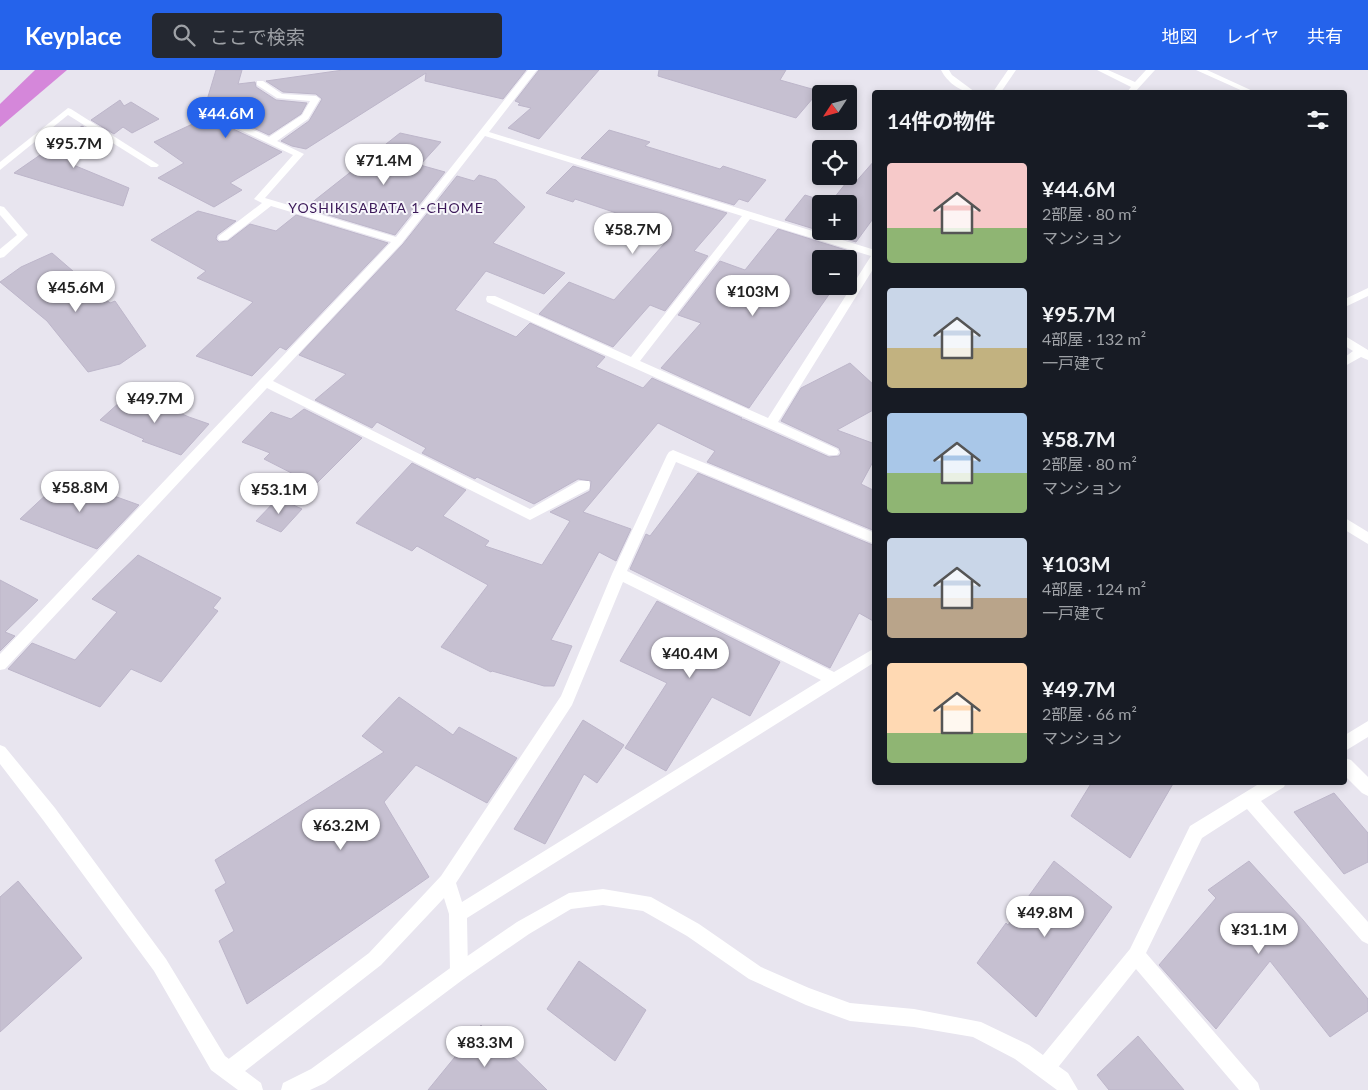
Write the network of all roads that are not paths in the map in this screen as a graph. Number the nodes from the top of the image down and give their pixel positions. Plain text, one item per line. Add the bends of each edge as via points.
1 (533, 70) edge
2 (945, 70) edge
3 (1012, 70) edge
4 (1102, 70) edge
5 (1151, 70) edge
6 (1200, 70) edge
7 (260, 83) dead end
8 (1133, 89) edge
9 (968, 90) edge
10 (998, 90) edge
11 (1246, 90) edge
12 (237, 126) dead end
13 (484, 133) junction
14 (270, 141) junction
15 (154, 165) dead end
16 (0, 167) edge
17 (270, 202) junction
18 (0, 209) edge
19 (748, 215) junction
20 (223, 238) dead end
21 (398, 241) junction
22 (872, 253) edge
23 (0, 255) edge
24 (872, 263) edge
25 (1368, 292) edge
26 (491, 299) dead end
27 (1347, 302) edge
28 (1347, 341) edge
29 (1365, 354) edge
30 (1347, 361) edge
31 (632, 362) junction
32 (265, 382) junction
33 (770, 424) junction
34 (833, 452) dead end
35 (584, 486) dead end
36 (1347, 524) edge
37 (872, 537) edge
38 (1368, 540) edge
39 (619, 574) junction
40 (872, 656) edge
41 (0, 664) edge
42 (834, 679) junction
43 (1368, 728) edge
44 (1347, 743) edge
45 (0, 752) edge
46 (1347, 767) edge
47 (1273, 785) edge
48 (1368, 788) edge
49 (1249, 799) junction
50 (447, 882) junction
51 (458, 914) junction
52 (1368, 934) edge
53 (1136, 955) junction
54 (459, 972) junction
55 (1045, 1068) junction
56 (228, 1071) junction
57 (254, 1090) edge
58 (290, 1090) edge
59 (1069, 1090) edge
60 (1251, 1090) edge

1 - 13 street
2 - 9 street via 949,77
3 - 10 street
4 - 8 street
5 - 8 street
6 - 11 street
7 - 14 street via 280,96 316,99 306,118
12 - 14 street
13 - 19 street
13 - 21 street
14 - 17 street via 299,154 260,199
15 - 16 street via 68,111
17 - 20 street
17 - 21 street
18 - 23 street via 22,235
19 - 22 street
19 - 31 street
21 - 32 street
24 - 33 street
25 - 27 street
26 - 31 street
28 - 29 street
29 - 30 street
31 - 33 street
32 - 35 street via 530,515
32 - 41 street
33 - 34 street
36 - 38 street
37 - 39 street via 673,455
39 - 42 street
39 - 50 street via 567,700
40 - 42 street
42 - 51 street
43 - 44 street
45 - 56 street via 160,965 218,1063
46 - 48 street
47 - 49 street
49 - 52 street
49 - 53 street via 1196,832
50 - 51 street
50 - 56 street via 375,959
51 - 54 street
53 - 55 street
53 - 60 street
54 - 55 street via 568,901 603,897 645,903 693,930 755,973 806,996 850,1012 975,1028
54 - 58 street via 318,1076
55 - 59 street
56 - 57 street

